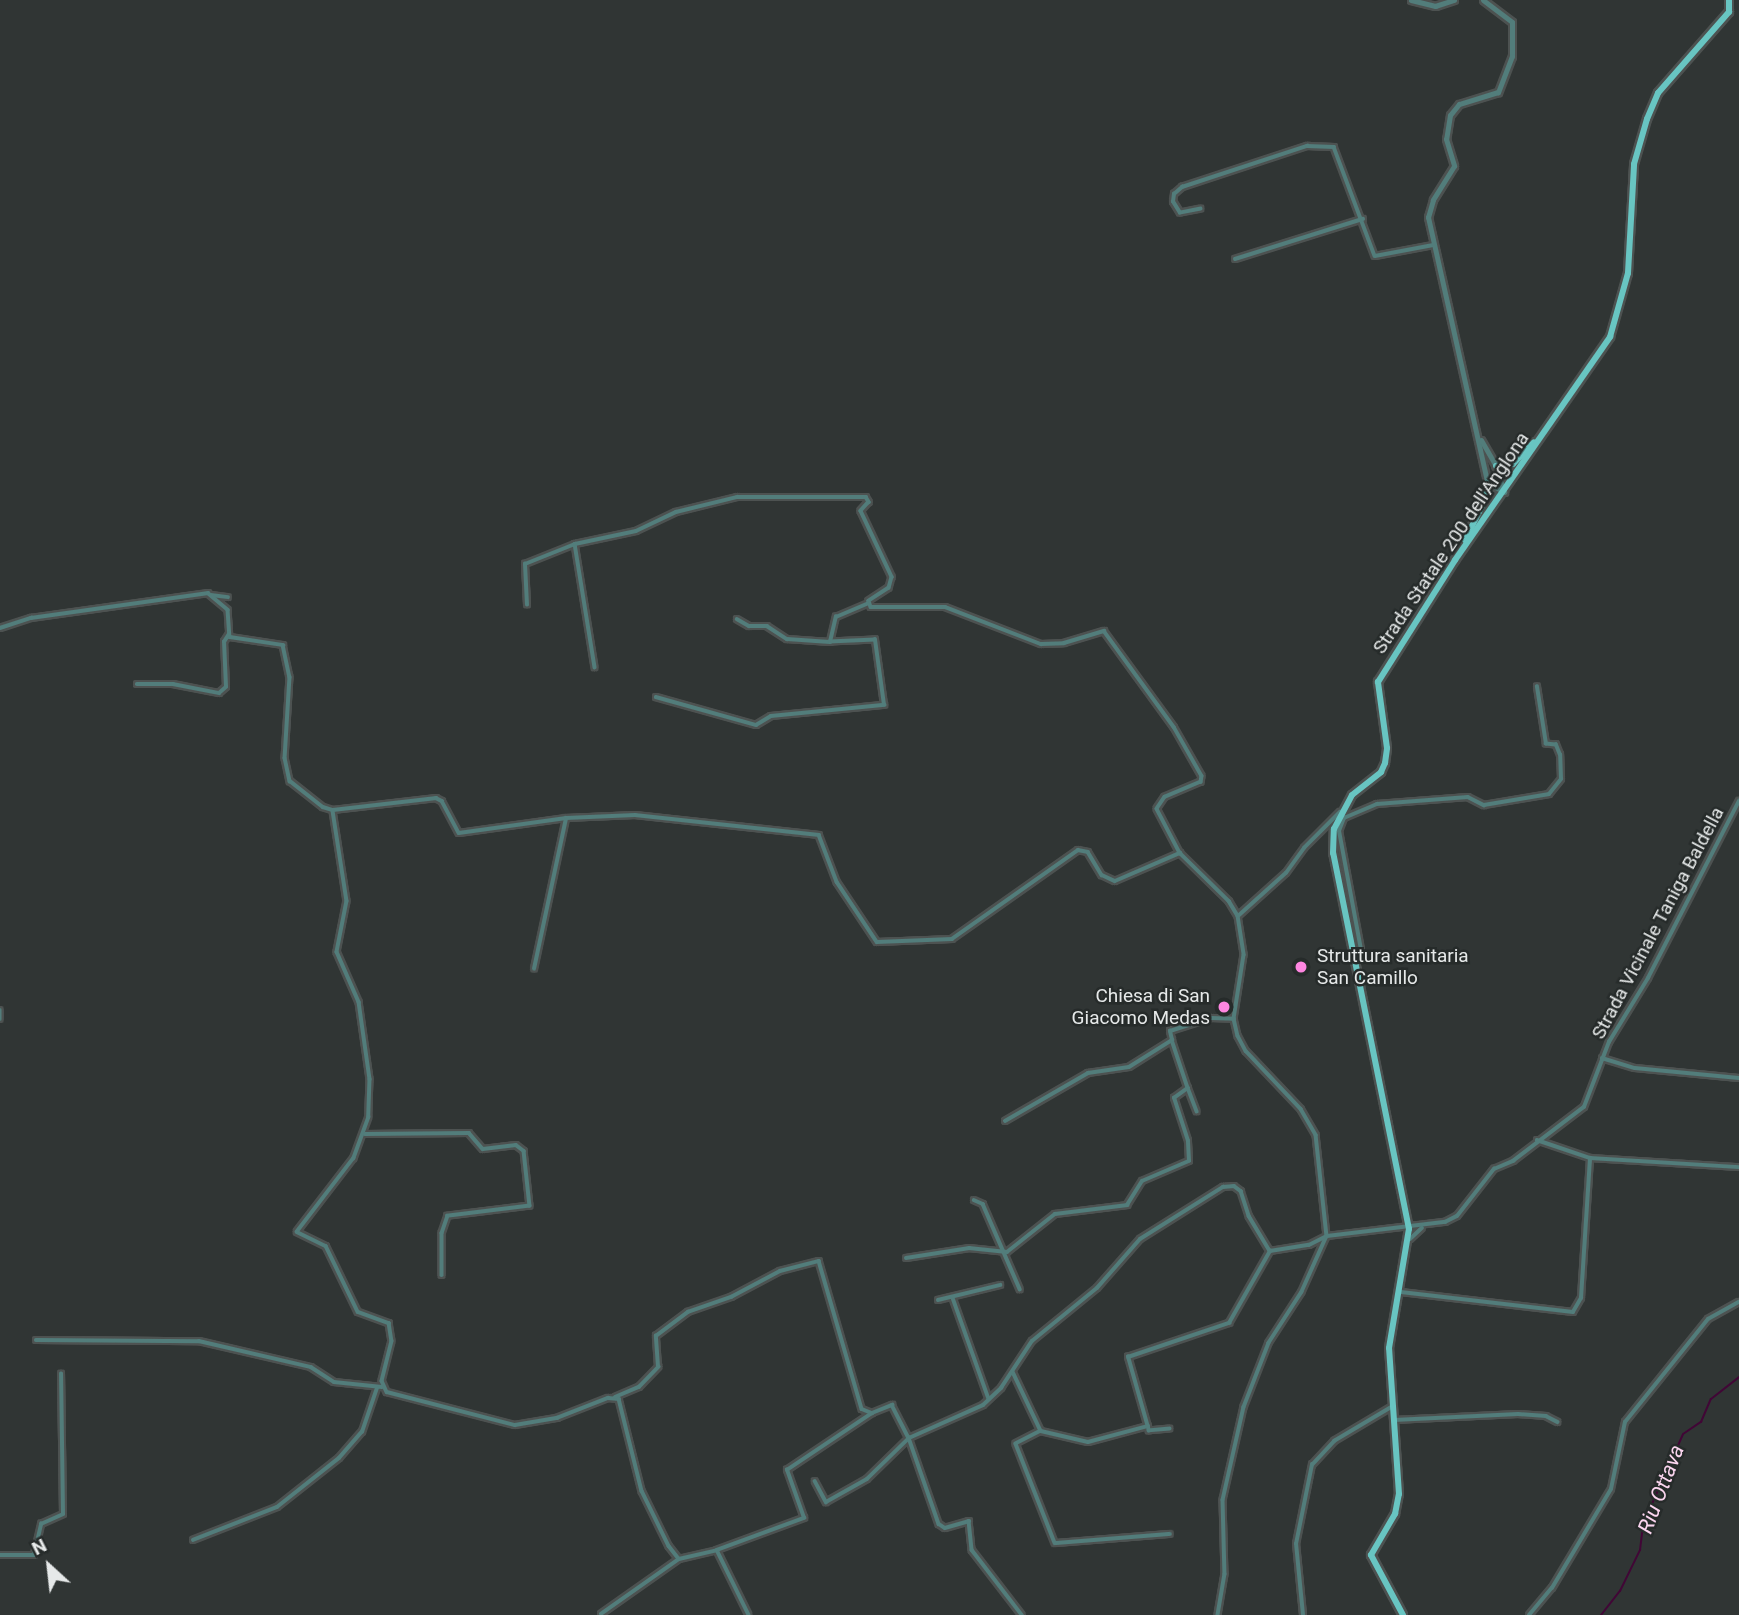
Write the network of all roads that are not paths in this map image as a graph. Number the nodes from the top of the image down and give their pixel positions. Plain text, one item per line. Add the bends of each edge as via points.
1 (1411, 0) edge
2 (1454, 0) edge
3 (1483, 0) edge
4 (1729, 0) edge
5 (1201, 209) dead end
6 (1363, 219) junction
7 (1433, 245) junction
8 (1235, 259) dead end
9 (1547, 428) junction
10 (1479, 438) junction
11 (1496, 466) junction
12 (1487, 482) junction
13 (1504, 492) junction
14 (575, 544) junction
15 (1455, 560) junction
16 (211, 595) junction
17 (228, 597) dead end
18 (527, 604) dead end
19 (867, 604) junction
20 (737, 620) dead end
21 (0, 628) edge
22 (229, 634) junction
23 (830, 642) junction
24 (596, 667) dead end
25 (137, 684) dead end
26 (1537, 687) dead end
27 (656, 697) dead end
28 (1739, 801) edge
29 (333, 810) junction
30 (1340, 812) junction
31 (566, 818) junction
32 (1180, 853) junction
33 (1238, 916) junction
34 (1354, 952) junction
35 (534, 969) dead end
36 (0, 1010) edge
37 (0, 1019) edge
38 (1234, 1019) junction
39 (1172, 1040) junction
40 (1602, 1058) junction
41 (1739, 1078) edge
42 (1188, 1088) junction
43 (1198, 1111) dead end
44 (1005, 1121) dead end
45 (365, 1134) junction
46 (1538, 1140) junction
47 (1590, 1158) junction
48 (1739, 1167) edge
49 (974, 1200) dead end
50 (1408, 1216) junction
51 (1426, 1227) junction
52 (1409, 1229) junction
53 (1326, 1236) junction
54 (1408, 1244) junction
55 (1001, 1251) junction
56 (1270, 1251) junction
57 (906, 1258) dead end
58 (442, 1275) dead end
59 (1000, 1285) dead end
60 (1020, 1289) dead end
61 (1401, 1292) junction
62 (953, 1298) junction
63 (938, 1300) dead end
64 (1739, 1302) edge
65 (36, 1340) dead end
66 (1013, 1372) junction
67 (61, 1374) dead end
68 (380, 1387) junction
69 (615, 1397) junction
70 (989, 1399) junction
71 (1393, 1406) junction
72 (872, 1413) junction
73 (1394, 1420) junction
74 (1558, 1422) dead end
75 (1148, 1426) junction
76 (1170, 1429) dead end
77 (1041, 1430) junction
78 (909, 1438) junction
79 (815, 1480) dead end
80 (1170, 1534) dead end
81 (193, 1540) dead end
82 (717, 1550) junction
83 (0, 1555) edge
84 (679, 1559) junction
85 (601, 1614) edge
86 (749, 1615) edge
87 (1022, 1615) edge
88 (1218, 1615) edge
89 (1303, 1615) edge
90 (1403, 1615) edge
91 (1529, 1615) edge

1 - 2 street via 1435,6
3 - 7 street via 1512,22 1512,56 1498,92 1460,104 1450,115 1446,139 1454,166 1430,208
4 - 9 main road, Strada Statale 200 dell'Anglona via 1729,12 1716,30 1658,93 1634,164 1628,273 1619,317 1601,355
5 - 6 street via 1180,213 1172,202 1174,194 1182,187 1316,145 1339,151
6 - 7 street via 1378,259
6 - 8 street
7 - 10 street
9 - 11 main road via 1513,464
9 - 13 main road, Strada Statale 200 dell'Anglona
10 - 11 street
10 - 12 street
11 - 13 street
12 - 13 street
12 - 15 main road via 1484,502
13 - 15 main road, Strada Statale 200 dell'Anglona
14 - 18 street via 525,564
14 - 19 street via 636,531 676,512 737,497 866,497 869,502 861,511 892,577 889,588
14 - 24 street
15 - 30 main road, Strada Statale 200 dell'Anglona via 1378,682 1385,763
16 - 17 street
16 - 21 street via 201,591 107,605
16 - 22 street via 228,610
19 - 23 street via 836,617
19 - 32 street via 945,607 1041,644 1064,643 1104,631 1174,727 1202,776 1201,782 1165,797 1157,808
20 - 23 street via 748,626 767,626 786,639
22 - 25 street via 224,642 226,687 219,693 173,684
22 - 29 street via 283,645 290,677 285,758 290,780
23 - 27 street via 875,640 884,705 771,716 756,725
26 - 34 street via 1546,744 1556,746 1560,755 1561,779 1549,794 1484,806 1468,797 1377,804 1344,818 1339,831 1361,950
28 - 40 street, Strada Vicinale Taniga Baldella
29 - 31 street via 436,798 459,833
29 - 45 street via 347,901 337,952 359,1002 370,1079
30 - 33 street via 1286,873
30 - 34 main road via 1332,853
31 - 32 street via 635,816 819,835 837,882 877,942 952,939 1078,849 1088,852 1102,875 1115,881
31 - 35 street
32 - 33 street via 1229,901
33 - 38 street via 1244,955
34 - 50 main road
36 - 37 street
38 - 39 street via 1211,1018 1179,1027 1170,1031
38 - 53 street via 1246,1051 1301,1110 1316,1135
39 - 42 street
39 - 44 street via 1120,1071 1088,1073 1065,1083
40 - 41 street, Strada Vicinale Taniga Baldella via 1635,1068
40 - 46 street, Strada Vicinale Taniga Baldella via 1584,1107
42 - 43 street
42 - 55 street via 1174,1098 1188,1141 1189,1161 1142,1181 1127,1205 1055,1214 1021,1244
45 - 58 street via 469,1133 483,1149 516,1145 524,1151 530,1206 448,1216 442,1233
45 - 68 street via 342,1176 297,1232 326,1246 358,1312 389,1323 392,1341
46 - 47 street
46 - 51 street, Strada Vicinale Taniga Baldella via 1513,1161 1494,1169 1457,1216
47 - 48 street
47 - 61 street via 1581,1298 1573,1312
49 - 55 street via 983,1204
50 - 51 street via 1412,1224
50 - 52 main road
51 - 52 street, Strada Vicinale Taniga Baldella
51 - 54 street, Strada Vicinale Taniga Baldella via 1415,1232
52 - 53 street, Strada Vicinale Taniga Baldella
52 - 54 main road
53 - 56 street, Strada Vicinale Taniga Baldella via 1309,1245
53 - 88 street via 1302,1292 1269,1343 1244,1407 1223,1500 1224,1574
54 - 61 main road
55 - 57 street via 969,1248
55 - 60 street
56 - 66 street via 1249,1216 1241,1191 1223,1187 1140,1238 1097,1288 1032,1341
56 - 75 street via 1229,1323 1128,1357
59 - 62 street
61 - 71 main road via 1389,1348
62 - 63 street
62 - 70 street
64 - 91 street via 1708,1319 1625,1422 1611,1489 1559,1577
65 - 68 street via 199,1340 311,1367 334,1382
66 - 70 street
66 - 77 street
67 - 83 street via 63,1514 41,1524 34,1555
68 - 69 street via 514,1425 557,1419
68 - 81 street via 362,1432 340,1458 277,1507
69 - 72 street via 639,1387 658,1367 656,1336 688,1312 732,1297 780,1271 819,1261 862,1409
69 - 84 street via 631,1435 642,1491
70 - 78 street
71 - 73 main road
71 - 89 street via 1334,1441 1312,1465 1296,1544
72 - 78 street via 892,1405
72 - 82 street via 787,1470 804,1518
73 - 74 street via 1518,1414 1546,1416
73 - 90 main road via 1399,1494 1395,1514 1371,1555
75 - 76 street via 1153,1433
75 - 77 street via 1088,1442
77 - 80 street via 1016,1444 1055,1543
78 - 79 street via 867,1479 826,1502
78 - 87 street via 939,1524 945,1528 969,1521 972,1550
82 - 84 street
82 - 86 street
84 - 85 street

